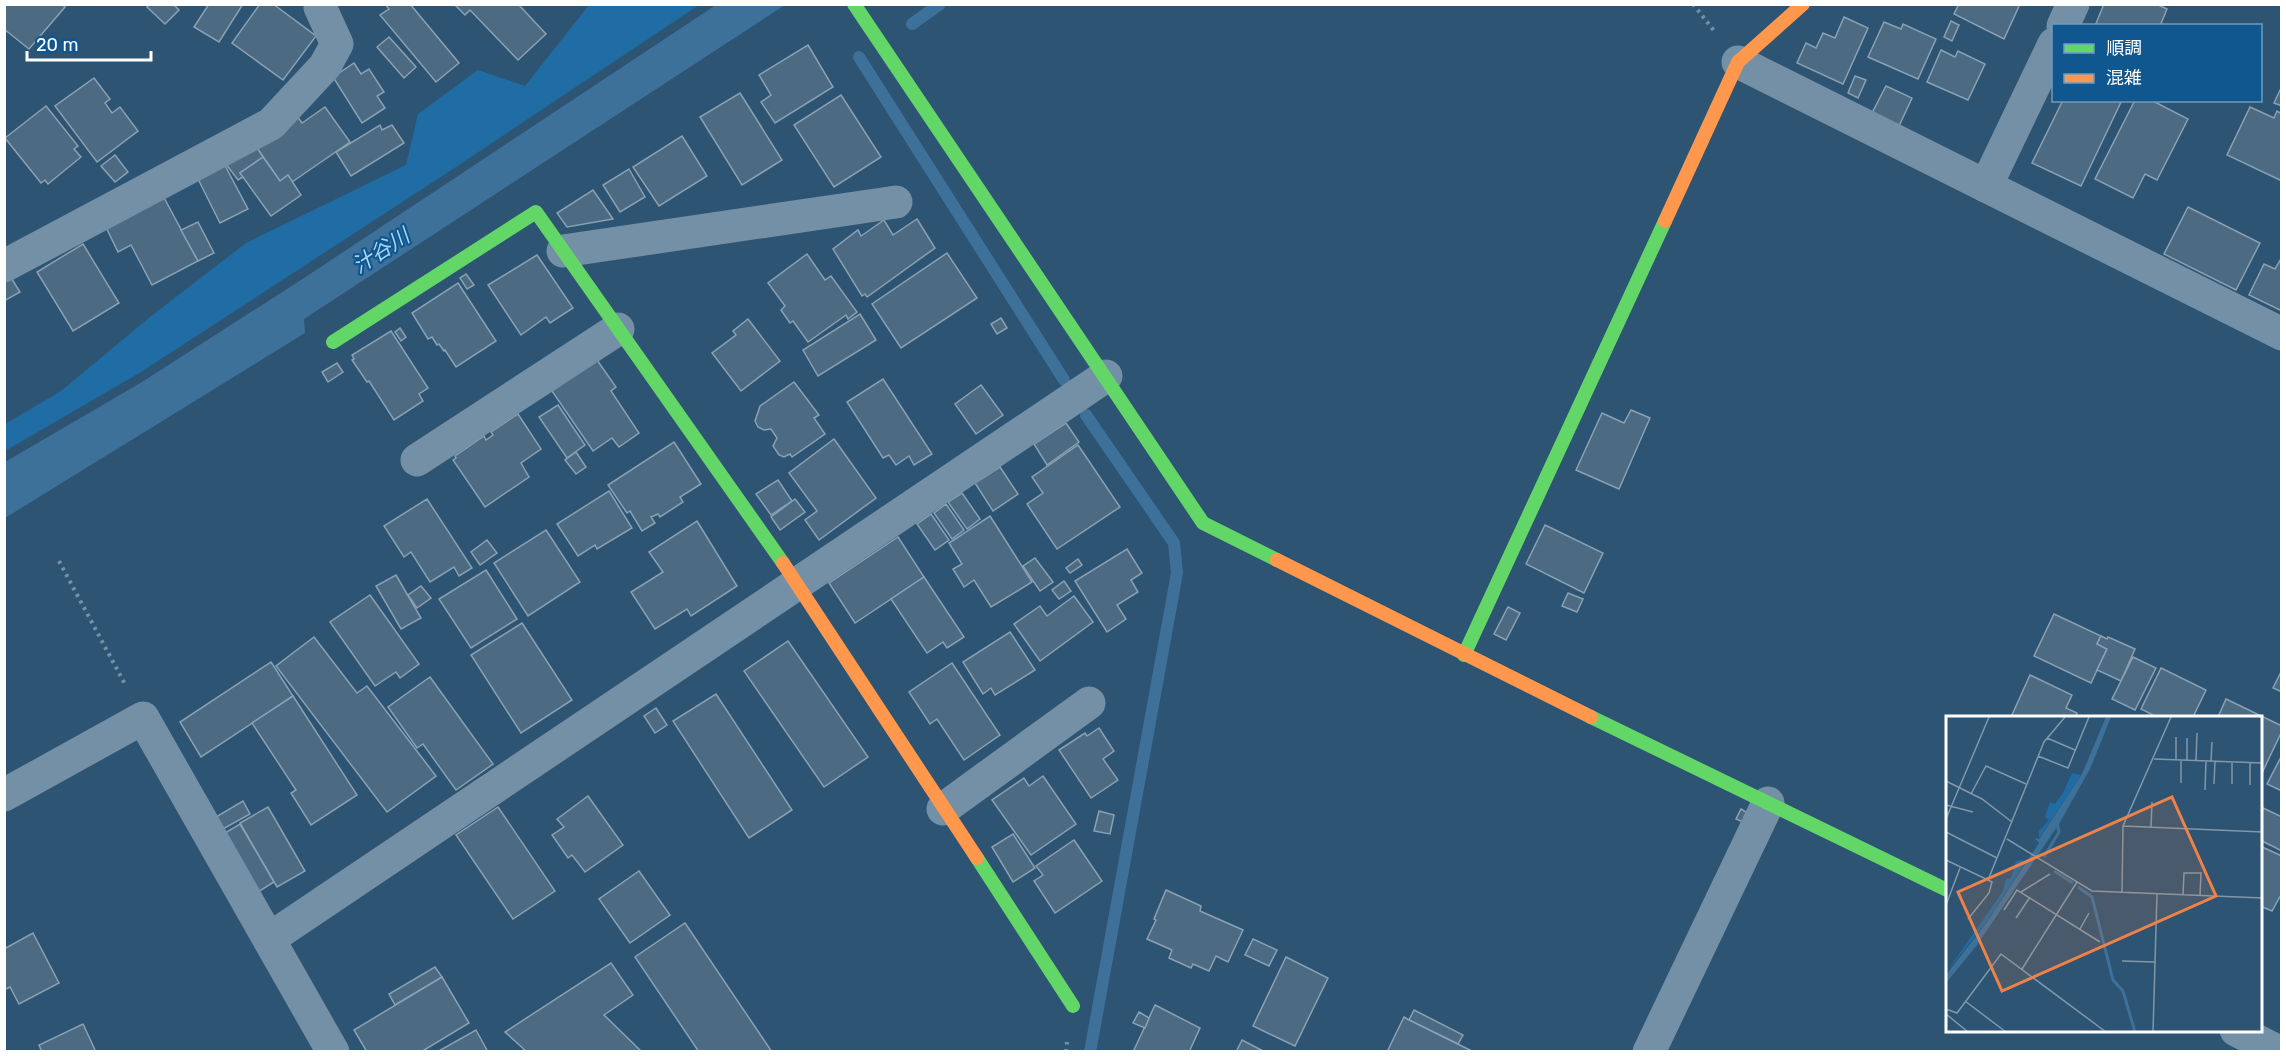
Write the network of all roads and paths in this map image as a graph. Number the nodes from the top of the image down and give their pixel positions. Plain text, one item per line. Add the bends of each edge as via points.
1 (854, 4) edge
2 (1803, 4) edge
3 (2073, 4) edge
4 (319, 6) edge
5 (2063, 24) edge
6 (2052, 48) edge
7 (1738, 62) junction
8 (1986, 186) junction
9 (896, 202) dead end
10 (563, 251) junction
11 (4, 266) edge
12 (618, 329) junction
13 (2282, 334) edge
14 (333, 342) dead end
15 (1106, 376) junction
16 (417, 460) dead end
17 (59, 561) dead end
18 (798, 584) junction
19 (1464, 655) junction
20 (1089, 703) dead end
21 (143, 718) junction
22 (4, 795) edge
23 (1768, 803) junction
24 (944, 809) junction
25 (1946, 890) edge
26 (269, 939) junction
27 (1073, 1006) dead end
28 (2240, 1032) edge
29 (333, 1052) edge
30 (1649, 1052) edge
31 (2279, 1052) edge

1 - 15 street
2 - 7 street
3 - 5 street
4 - 11 street via 337,44 326,66 271,124
6 - 8 street
7 - 8 street
7 - 19 street
8 - 13 street
9 - 10 street
10 - 12 street
10 - 14 street via 536,212
12 - 16 street
12 - 18 street
15 - 18 street
15 - 19 street via 1203,523
17 - 21 path
18 - 24 street
18 - 26 street
19 - 23 street
20 - 24 street
21 - 22 street
21 - 26 street
23 - 25 street
23 - 30 street
24 - 27 street
26 - 29 street
28 - 31 street

